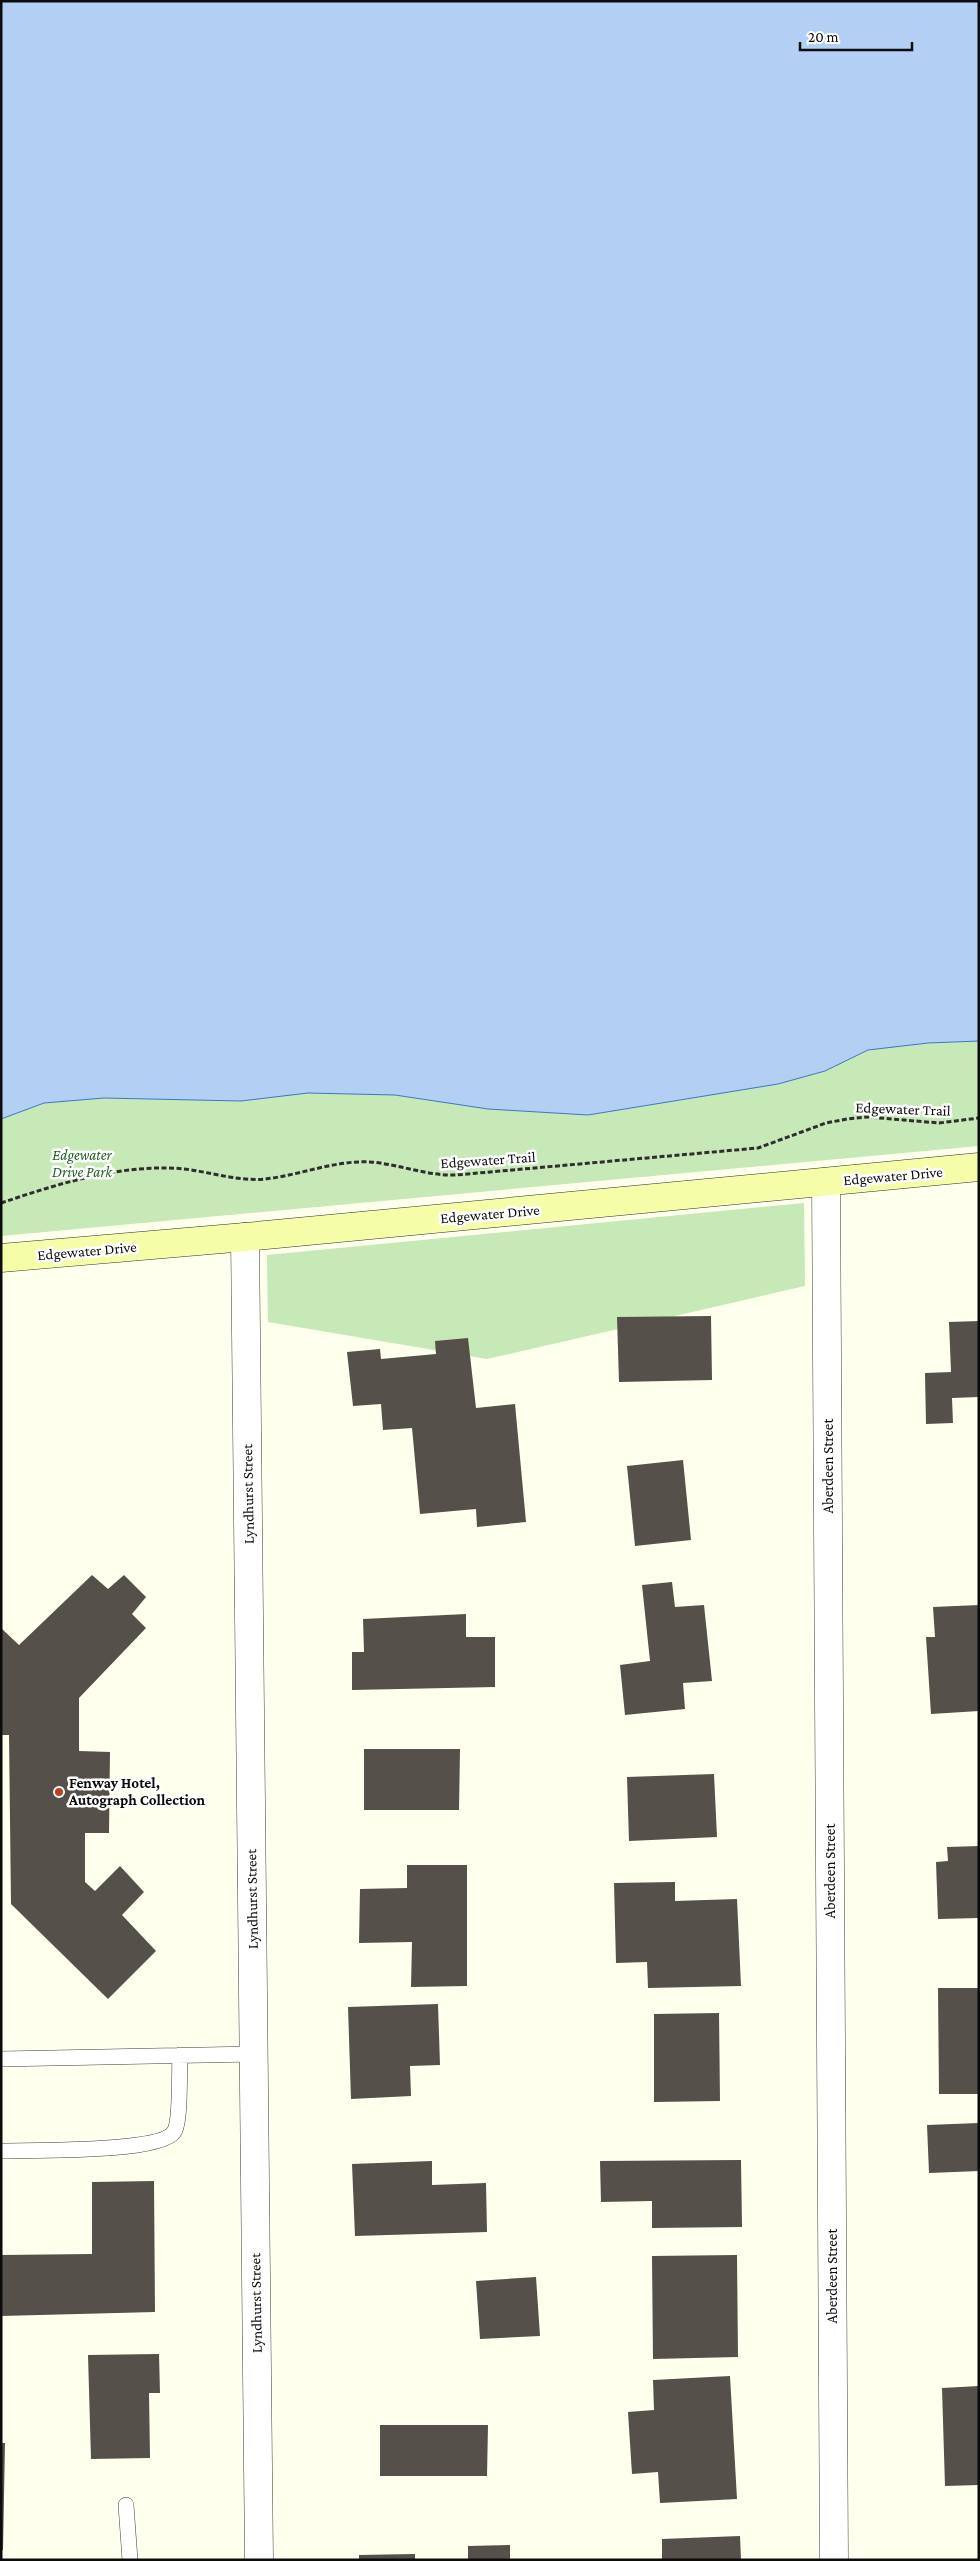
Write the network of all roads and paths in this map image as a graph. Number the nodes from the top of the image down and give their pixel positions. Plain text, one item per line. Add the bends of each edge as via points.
1 (979, 1118) edge
2 (979, 1168) edge
3 (826, 1182) junction
4 (1, 1203) edge
5 (245, 1237) junction
6 (1, 1258) edge
7 (254, 2054) junction
8 (180, 2055) junction
9 (1, 2059) edge
10 (1, 2151) edge
11 (126, 2505) dead end
12 (130, 2560) edge
13 (259, 2560) edge
14 (834, 2560) edge

1 - 4 path, Edgewater Trail via 939,1123 868,1117 847,1119 826,1123 758,1148 456,1175 435,1176 372,1162 346,1162 308,1172 240,1180 168,1168 124,1170 57,1184
2 - 3 main road, Edgewater Drive
3 - 5 main road, Edgewater Drive
3 - 14 street, Aberdeen Street
5 - 6 main road, Edgewater Drive
5 - 7 street, Lyndhurst Street
7 - 8 lane
7 - 13 street, Lyndhurst Street
8 - 9 lane
8 - 10 lane via 177,2119 174,2131 164,2140 118,2147
11 - 12 lane

